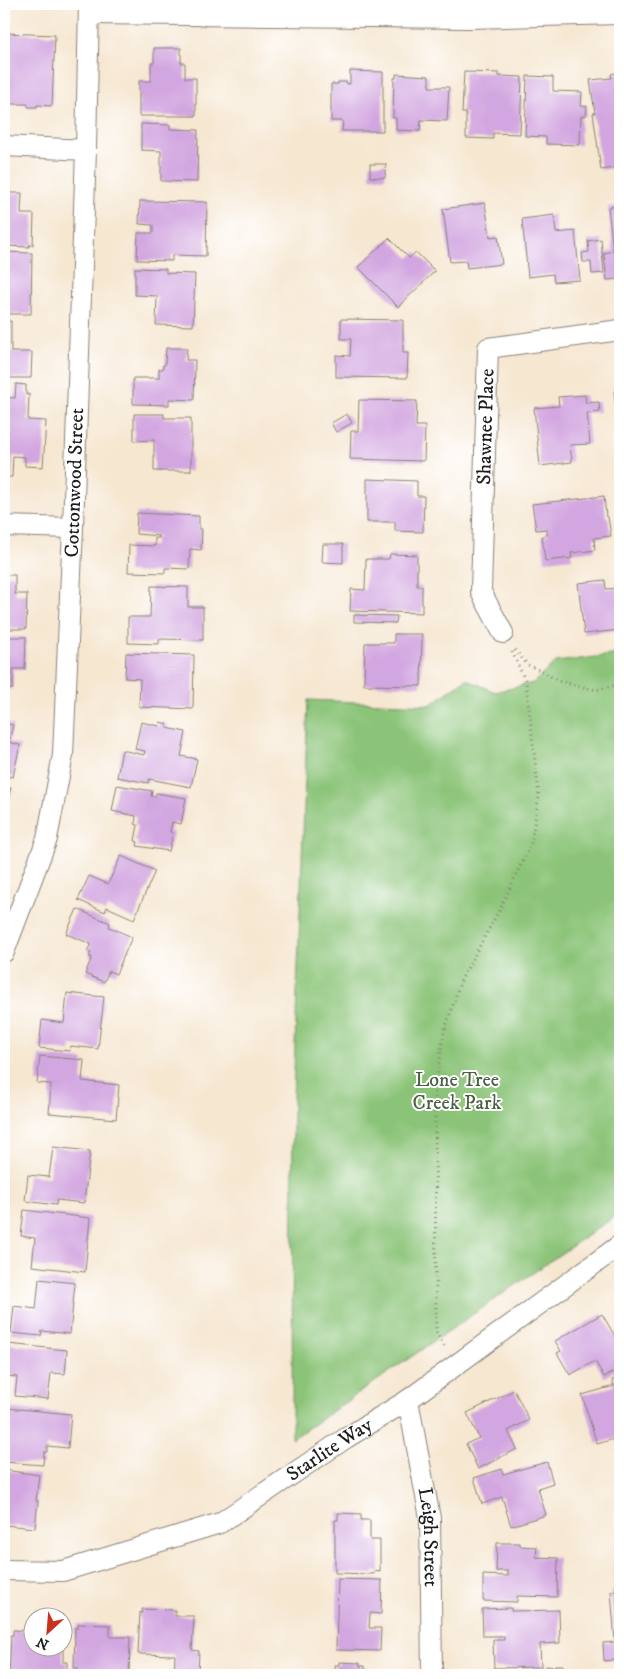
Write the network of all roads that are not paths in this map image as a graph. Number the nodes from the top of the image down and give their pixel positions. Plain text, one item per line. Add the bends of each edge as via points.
1 (89, 9) edge
2 (468, 11) edge
3 (620, 14) edge
4 (4, 146) edge
5 (86, 150) junction
6 (620, 330) edge
7 (4, 526) edge
8 (73, 528) junction
9 (503, 633) road end
10 (4, 952) edge
11 (620, 1245) edge
12 (408, 1400) junction
13 (4, 1570) edge
14 (432, 1675) edge

1 - 2 street
1 - 5 street, Cottonwood Street
2 - 3 street
4 - 5 street
5 - 8 street, Cottonwood Street
6 - 9 street, Shawnee Place via 488,348 481,592
7 - 8 street
8 - 10 street, Cottonwood Street via 63,755 47,839
11 - 12 street, Starlite Way
12 - 13 street, Starlite Way via 220,1523 63,1571
12 - 14 street, Leigh Street via 430,1518

